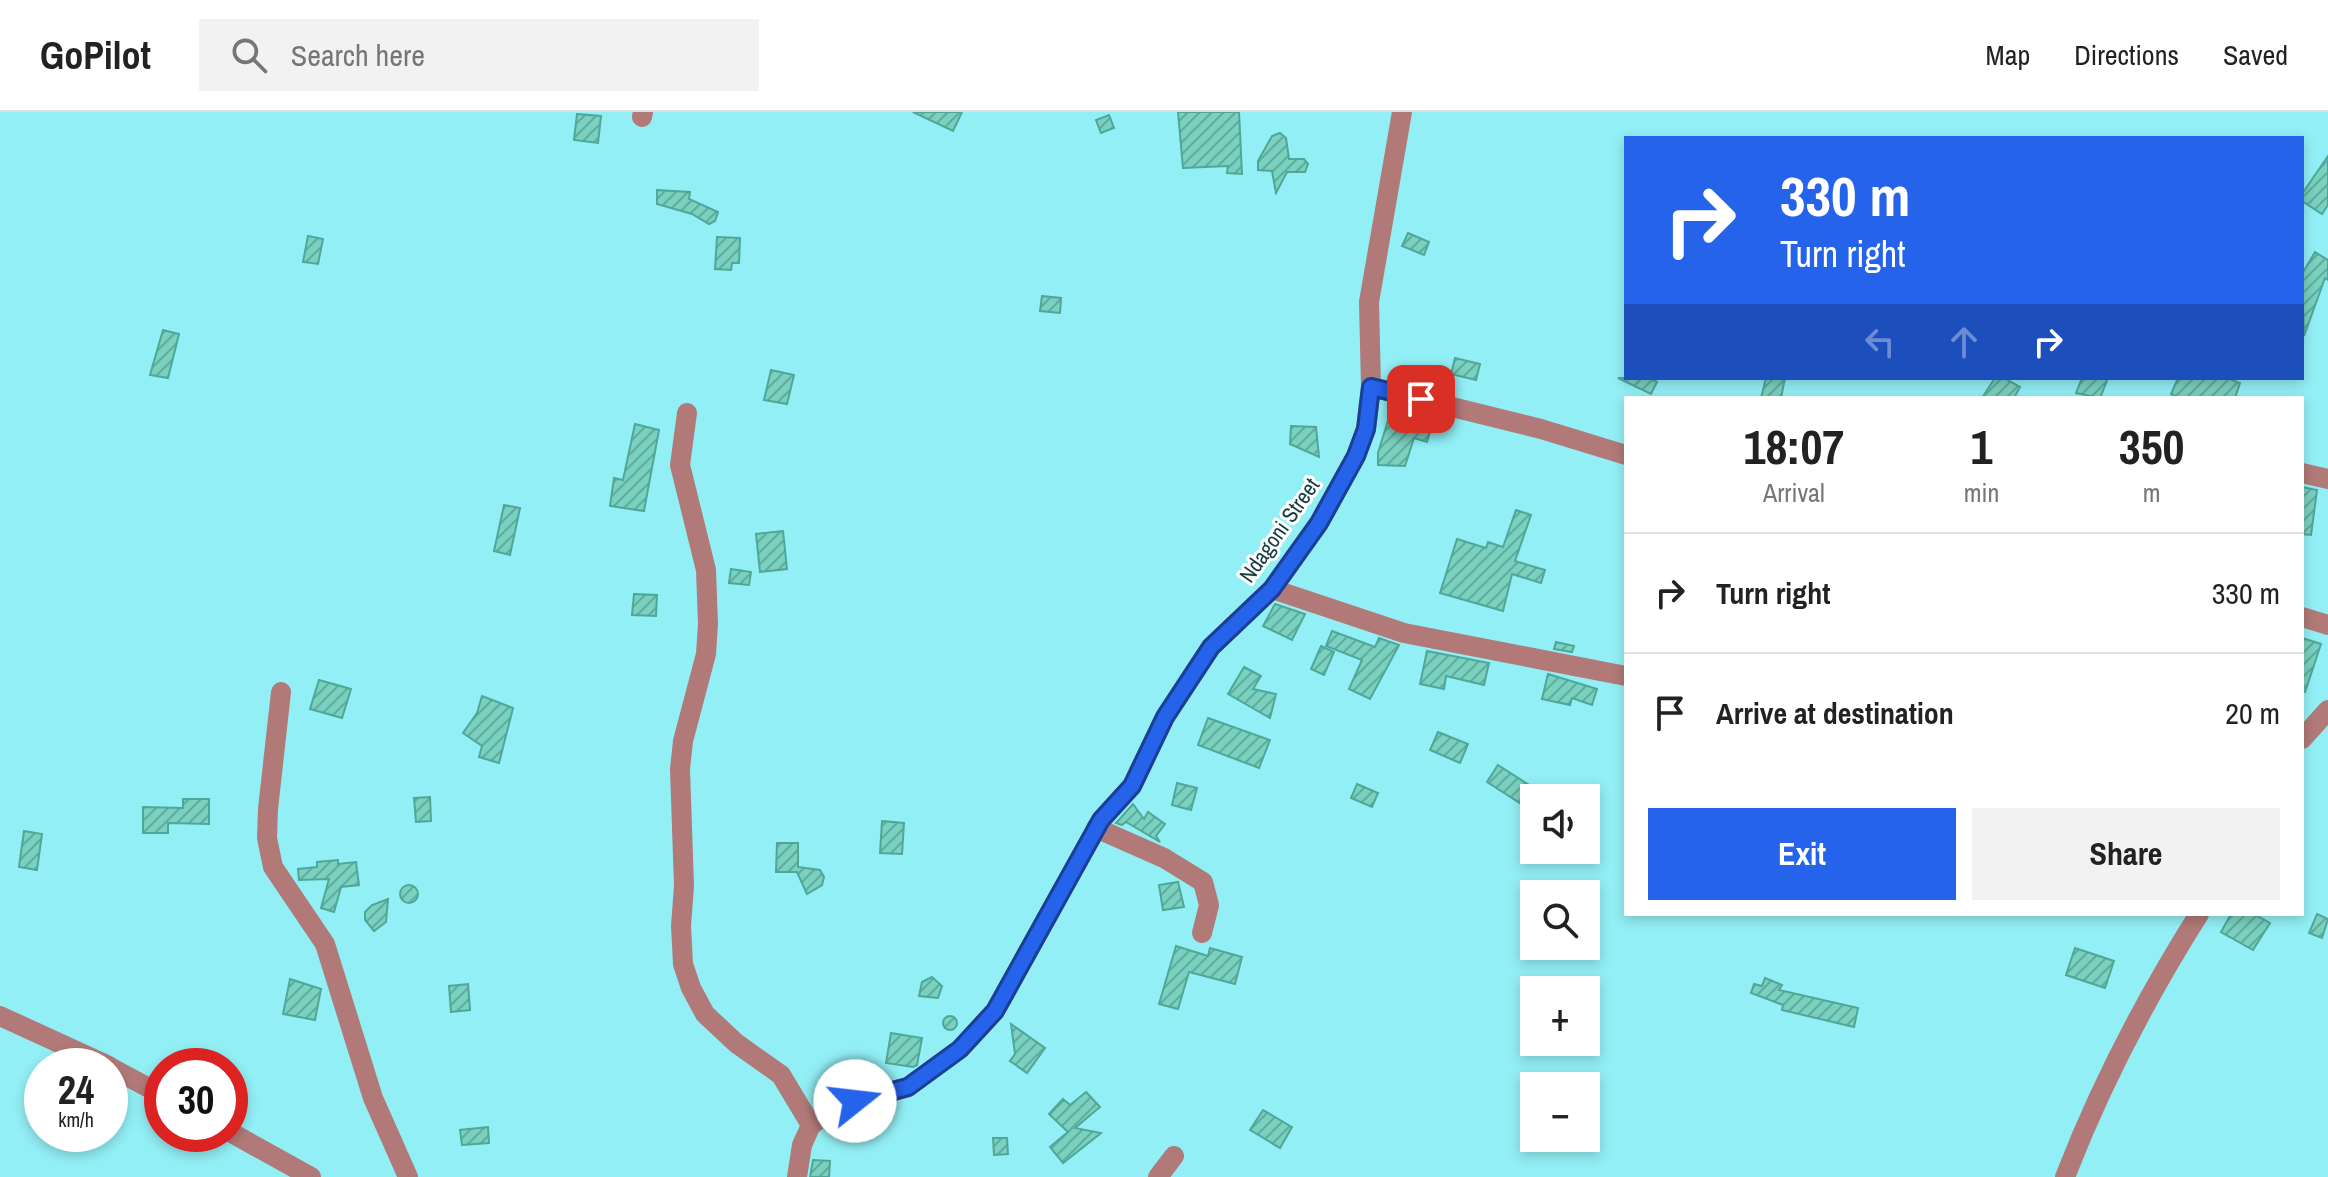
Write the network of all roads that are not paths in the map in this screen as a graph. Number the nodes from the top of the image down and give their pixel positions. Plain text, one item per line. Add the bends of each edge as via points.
1 (1402, 112) edge
2 (1371, 387) junction
3 (687, 413) dead end
4 (1624, 454) edge
5 (2304, 473) edge
6 (2328, 479) edge
7 (1272, 589) junction
8 (2304, 618) edge
9 (2328, 625) edge
10 (1624, 676) edge
11 (281, 692) dead end
12 (2328, 710) edge
13 (2304, 737) edge
14 (1096, 828) junction
15 (2198, 916) edge
16 (1202, 933) dead end
17 (0, 1016) edge
18 (70, 1048) edge
19 (811, 1125) junction
20 (248, 1142) edge
21 (1174, 1156) dead end
22 (311, 1177) edge
23 (408, 1177) edge
24 (797, 1177) edge
25 (1158, 1177) edge
26 (2065, 1177) edge

1 - 2 street, Ndagoni Street via 1369,302
2 - 4 street
2 - 7 street, Ndagoni Street via 1366,429 1356,456 1319,523
3 - 19 street via 680,465 708,599 706,654 680,769 683,964 705,1014 781,1075
5 - 6 street
7 - 10 street via 1404,633
7 - 14 street, Ndagoni Street via 1211,647 1165,717 1132,786
8 - 9 street
11 - 23 street via 268,809 273,867 325,944 373,1098
12 - 13 street
14 - 16 street via 1203,882 1209,905
14 - 19 street, Ndagoni Street via 995,1011 960,1049 908,1087 837,1107
15 - 26 street via 2094,1102
17 - 18 street
19 - 24 street
20 - 22 street
21 - 25 street

